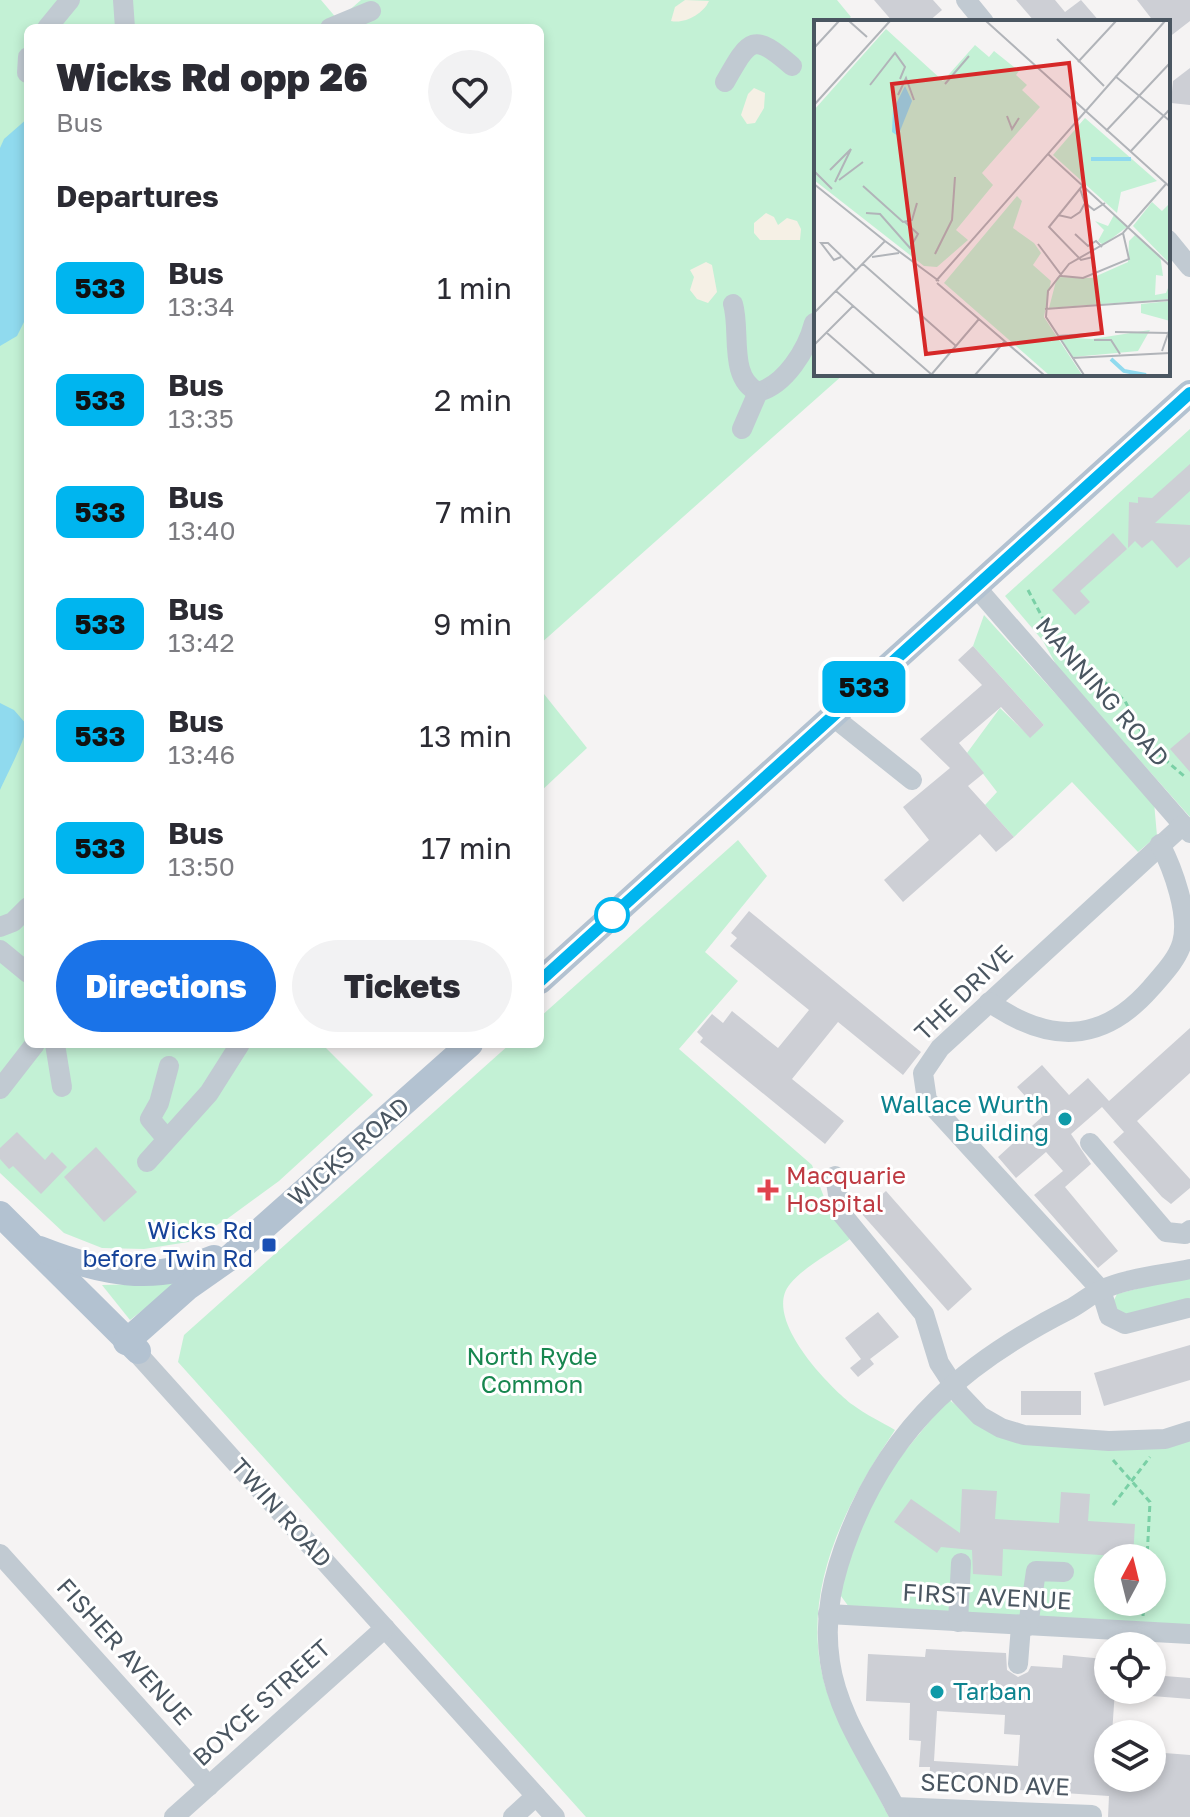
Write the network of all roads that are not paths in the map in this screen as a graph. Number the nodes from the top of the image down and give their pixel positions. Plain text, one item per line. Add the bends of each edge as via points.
1 (70, 0) edge
2 (123, 0) edge
3 (966, 0) edge
4 (378, 6) edge
5 (982, 20) edge
6 (50, 24) edge
7 (125, 24) edge
8 (339, 24) edge
9 (362, 24) edge
10 (792, 66) dead end
11 (725, 82) dead end
12 (1170, 242) edge
13 (1190, 267) edge
14 (733, 304) dead end
15 (814, 323) dead end
16 (758, 392) junction
17 (1190, 393) edge
18 (742, 429) dead end
19 (975, 586) junction
20 (832, 716) junction
21 (912, 780) dead end
22 (1186, 829) edge
23 (1160, 844) junction
24 (24, 911) edge
25 (0, 927) edge
26 (1186, 945) edge
27 (0, 950) edge
28 (24, 970) edge
29 (544, 977) edge
30 (989, 1002) junction
31 (32, 1048) edge
32 (56, 1048) edge
33 (237, 1048) edge
34 (465, 1048) edge
35 (169, 1066) dead end
36 (62, 1087) dead end
37 (0, 1089) edge
38 (166, 1138) junction
39 (1090, 1143) dead end
40 (147, 1162) dead end
41 (835, 1176) dead end
42 (0, 1214) edge
43 (1190, 1230) edge
44 (30, 1245) junction
45 (237, 1251) junction
46 (1190, 1269) edge
47 (1101, 1290) junction
48 (1188, 1308) edge
49 (131, 1347) junction
50 (952, 1383) junction
51 (1190, 1431) edge
52 (0, 1554) edge
53 (961, 1563) dead end
54 (1064, 1572) dead end
55 (828, 1614) junction
56 (958, 1622) junction
57 (1024, 1626) junction
58 (385, 1628) junction
59 (1190, 1634) edge
60 (1018, 1664) dead end
61 (209, 1786) junction
62 (536, 1796) junction
63 (897, 1812) edge
64 (1092, 1815) dead end
65 (174, 1817) edge
66 (513, 1817) edge
67 (555, 1817) edge

1 - 6 street
2 - 7 street
3 - 5 street
4 - 8 street
4 - 9 street
10 - 11 street via 772,47 757,43 744,51
12 - 13 street
14 - 16 street via 740,368 746,383
15 - 16 street via 778,383
16 - 18 street
17 - 19 main road
19 - 20 main road
19 - 22 street, MANNING ROAD
20 - 21 street
20 - 29 main road
22 - 23 street, THE DRIVE
23 - 26 street via 1171,865
23 - 30 street, THE DRIVE
24 - 25 street
26 - 30 street via 1142,998 1104,1027 1078,1032 1044,1029
27 - 28 street
30 - 47 street, THE DRIVE via 940,1048 923,1073 927,1100
31 - 37 street
32 - 36 street
33 - 38 street via 209,1093
34 - 45 main road, WICKS ROAD
35 - 38 street via 150,1119
38 - 40 street
39 - 43 street via 1166,1232
41 - 50 street via 841,1213 924,1314 939,1363
42 - 44 main road, TWIN ROAD
44 - 45 main road via 94,1269 136,1275 196,1266
44 - 49 main road, TWIN ROAD
45 - 49 main road, WICKS ROAD via 188,1287
46 - 47 street
47 - 48 street via 1109,1316 1125,1324
47 - 50 street via 1024,1332
49 - 58 street, TWIN ROAD
50 - 51 street via 969,1406 1001,1428 1024,1435 1165,1439
50 - 55 street via 894,1446 865,1494 834,1572
52 - 61 street, FISHER AVENUE
53 - 56 street
54 - 57 street via 1036,1571
55 - 56 street, FIRST AVENUE
55 - 63 street via 830,1666 839,1697
56 - 57 street, FIRST AVENUE
57 - 59 street, FIRST AVENUE
57 - 60 street
58 - 61 street, BOYCE STREET
58 - 62 street, TWIN ROAD
61 - 65 street, BOYCE STREET
62 - 66 street
62 - 67 street, TWIN ROAD
63 - 64 street, SECOND AVE

